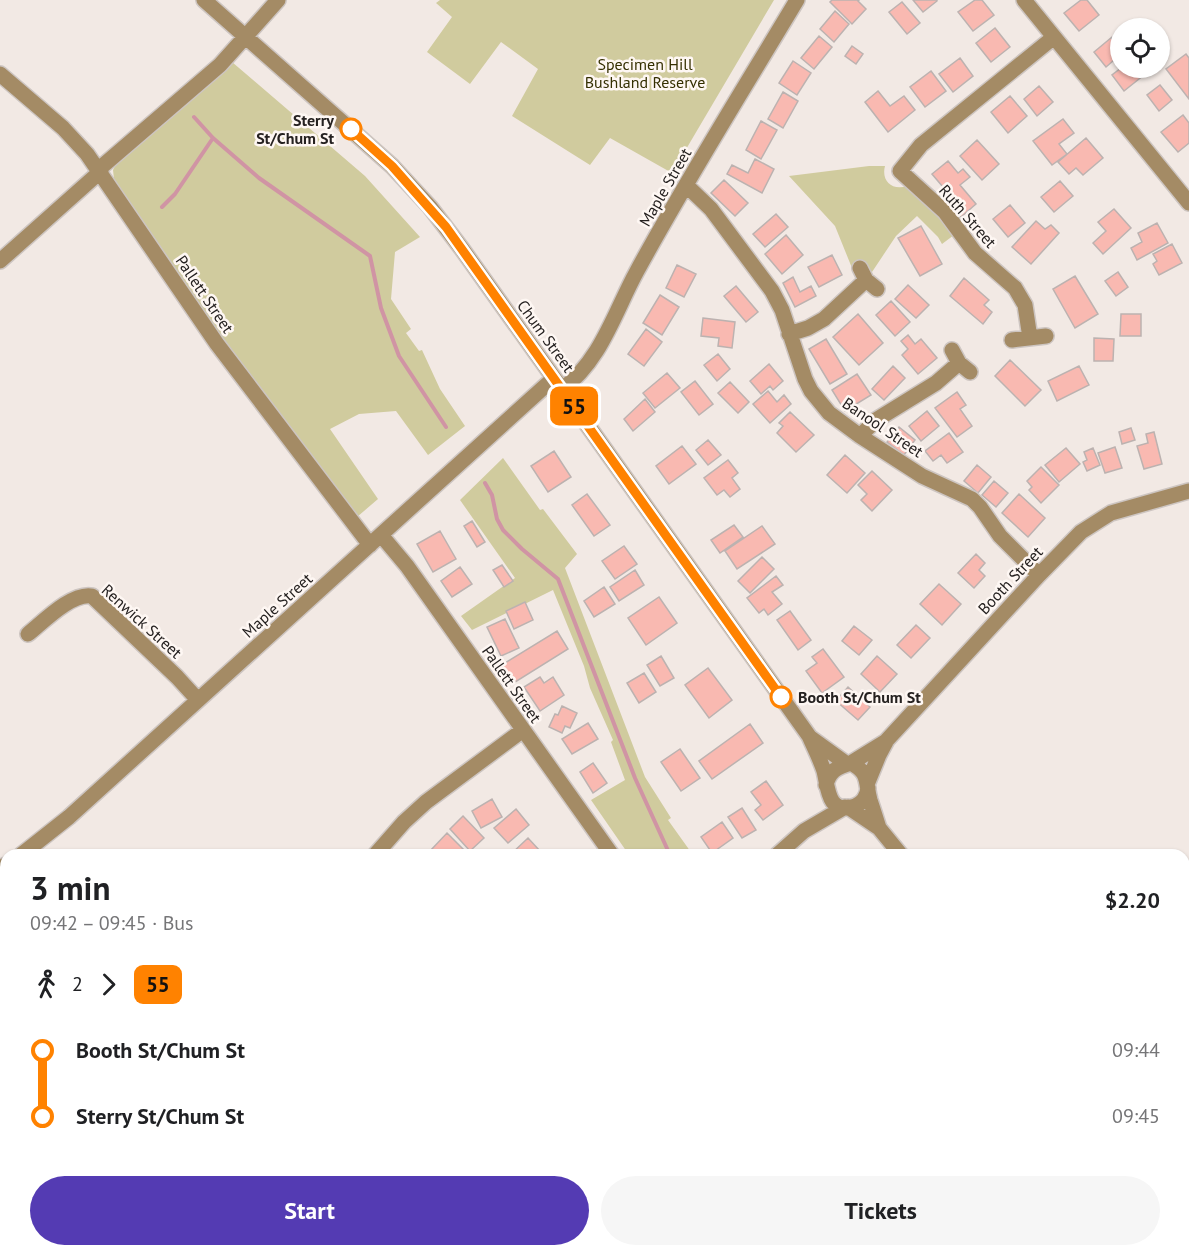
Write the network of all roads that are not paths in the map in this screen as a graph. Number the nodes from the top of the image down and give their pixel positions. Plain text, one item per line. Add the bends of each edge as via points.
1 (204, 0) edge
2 (278, 0) edge
3 (797, 0) edge
4 (1024, 0) edge
5 (1054, 37) junction
6 (246, 38) junction
7 (0, 74) edge
8 (100, 170) junction
9 (687, 186) junction
10 (1189, 203) edge
11 (0, 261) edge
12 (867, 279) dead end
13 (789, 334) junction
14 (1012, 340) dead end
15 (960, 362) dead end
16 (558, 384) junction
17 (860, 436) junction
18 (1189, 490) edge
19 (375, 540) junction
20 (1039, 575) junction
21 (28, 634) dead end
22 (198, 700) junction
23 (523, 730) junction
24 (809, 736) junction
25 (887, 740) junction
26 (849, 764) junction
27 (868, 785) junction
28 (826, 787) junction
29 (846, 807) junction
30 (879, 828) junction
31 (804, 831) junction
32 (29, 849) edge
33 (381, 849) edge
34 (608, 849) edge
35 (784, 849) edge
36 (896, 849) edge

1 - 6 street, Chum Street
2 - 6 street
3 - 9 street, Maple Street
4 - 5 street
5 - 10 street
5 - 14 street, Ruth Street via 921,145 900,171 945,212 975,253 1015,288 1038,337
6 - 8 street
6 - 16 street, Chum Street via 411,185 457,242
7 - 8 street, Pallett Street via 63,128
8 - 11 street
8 - 19 street, Pallett Street via 217,344
9 - 13 street, Banool Street via 711,209 772,291
9 - 16 street, Maple Street via 582,372
12 - 13 street via 824,319
13 - 17 street, Banool Street via 811,391 829,413
15 - 17 street via 936,383 876,420
16 - 19 street, Maple Street
16 - 24 street, Chum Street
17 - 20 street, Banool Street via 922,476 972,499 1000,536
18 - 20 street, Booth Street via 1102,517 1081,532
19 - 22 street, Maple Street
19 - 23 street, Pallett Street via 407,566
20 - 25 street, Booth Street
21 - 22 street, Renwick Street via 72,600 92,597
22 - 32 street, Maple Street
23 - 33 street via 426,802
23 - 34 street, Pallett Street
24 - 26 street, Chum Street
24 - 28 street, Chum Street via 821,762
25 - 26 street, Booth Street
25 - 27 street, Booth Street
26 - 27 street via 863,772
26 - 28 street via 830,773
27 - 29 street via 862,802
27 - 30 street
28 - 29 street via 832,801
28 - 31 street
29 - 30 street
29 - 31 street
30 - 36 street
31 - 35 street

